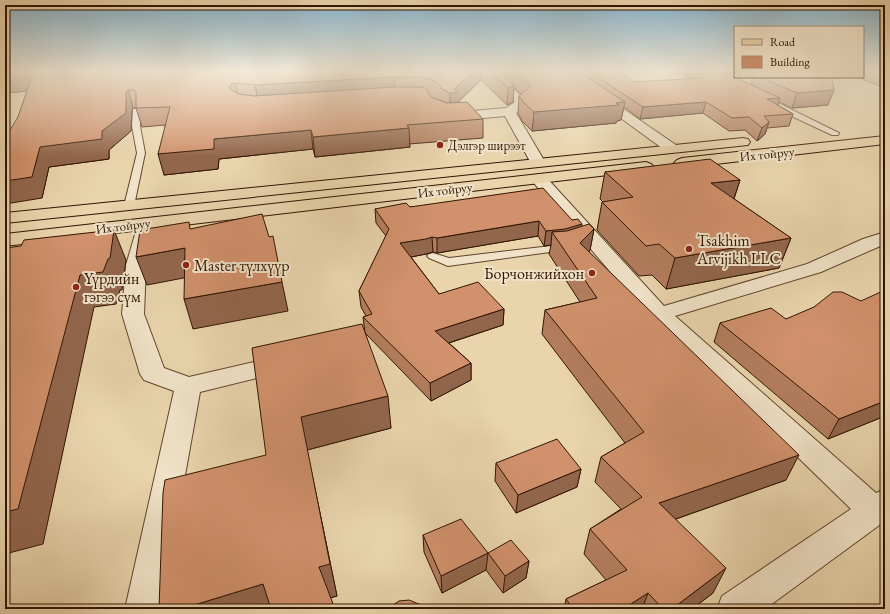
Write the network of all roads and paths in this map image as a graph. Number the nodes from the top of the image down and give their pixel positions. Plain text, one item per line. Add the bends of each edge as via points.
1 (519, 100) edge
2 (603, 100) edge
3 (765, 100) edge
4 (136, 111) edge
5 (509, 112) junction
6 (440, 113) edge
7 (885, 127) edge
8 (835, 133) junction
9 (885, 140) edge
10 (671, 148) junction
11 (538, 170) junction
12 (129, 206) junction
13 (5, 218) edge
14 (147, 224) junction
15 (885, 238) edge
16 (592, 239) junction
17 (5, 240) edge
18 (433, 256) dead end
19 (659, 314) junction
20 (286, 363) edge
21 (188, 386) junction
22 (880, 507) edge
23 (143, 609) edge
24 (735, 609) edge

1 - 5 street via 522,103
2 - 10 street
3 - 8 lane
4 - 12 lane via 141,153
5 - 6 street via 455,117
5 - 11 street
7 - 8 main road, Их тойруу
8 - 10 main road, Их тойруу
9 - 11 main road, Их тойруу
10 - 11 main road, Их тойруу
11 - 12 main road, Их тойруу
11 - 14 main road, Их тойруу
11 - 16 street
12 - 13 main road, Их тойруу
14 - 17 main road, Их тойруу
14 - 21 street via 136,265 133,314 153,374
15 - 19 street via 814,268
16 - 18 lane via 564,248 448,262
16 - 19 street
19 - 22 street via 784,427
20 - 21 street
21 - 23 street
22 - 24 street

